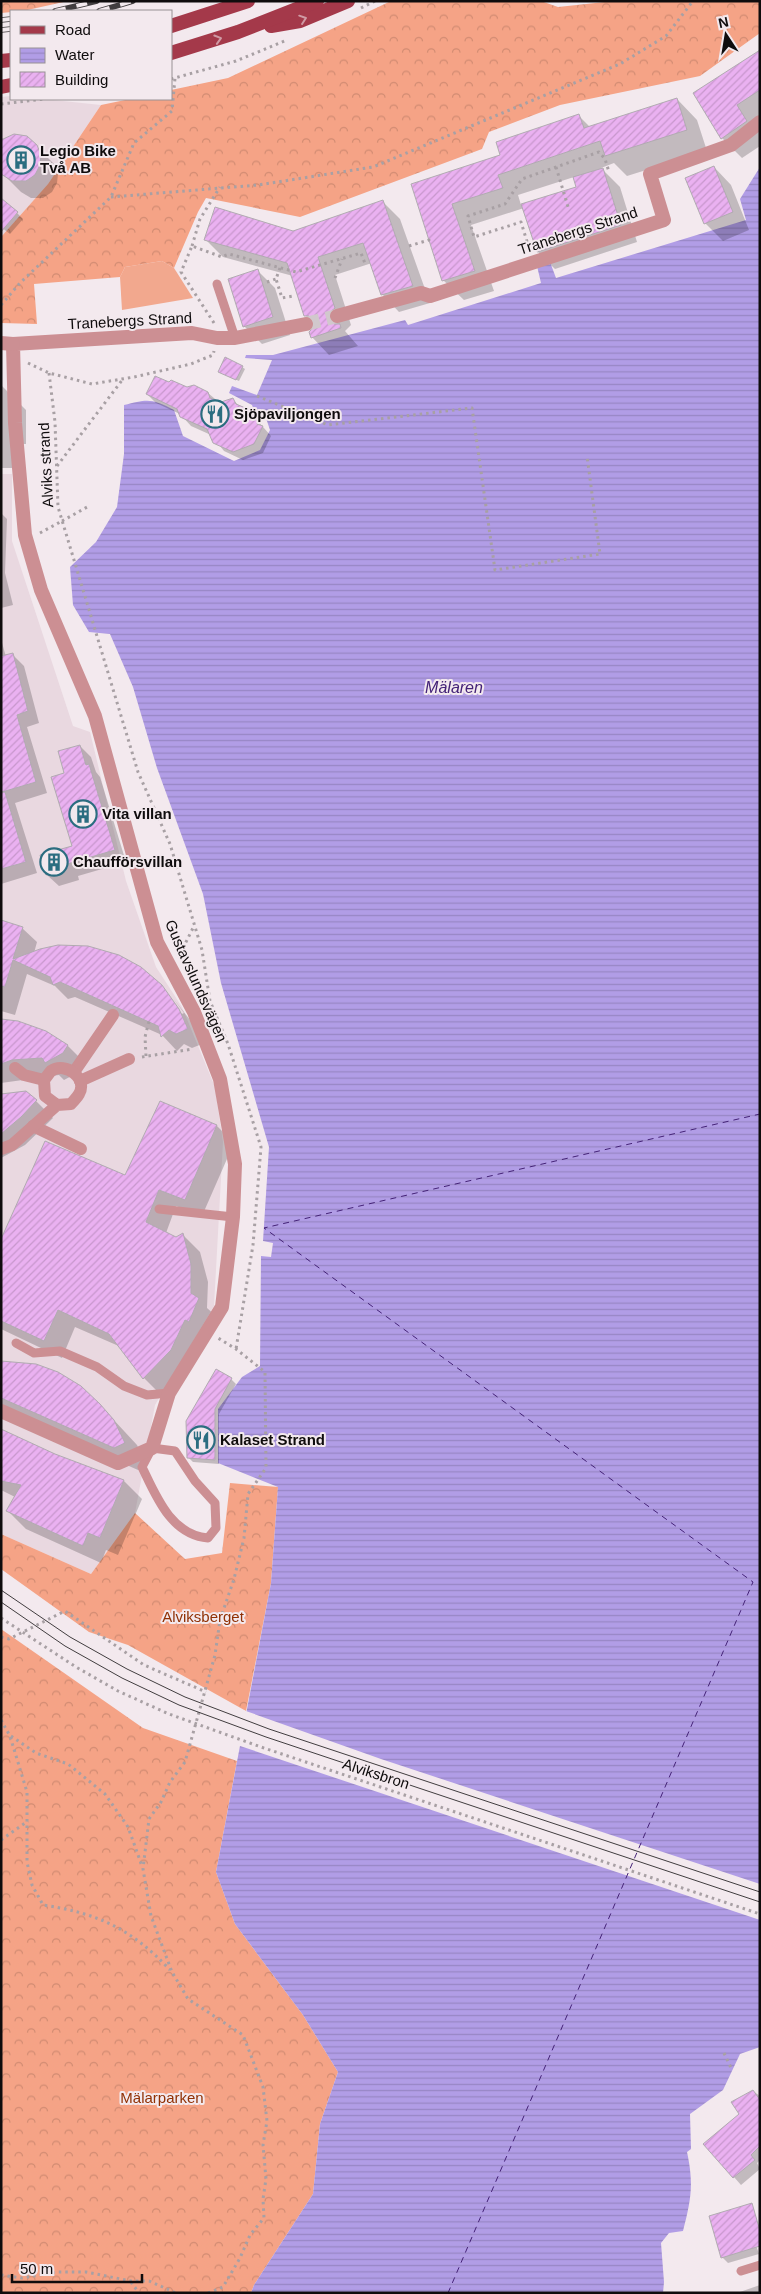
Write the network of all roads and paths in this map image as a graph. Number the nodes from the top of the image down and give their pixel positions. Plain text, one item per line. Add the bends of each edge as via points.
1 (248, 1) edge
2 (317, 1) edge
3 (375, 1) edge
4 (693, 1) edge
5 (354, 5) edge
6 (172, 26) edge
7 (238, 32) junction
8 (295, 37) dead end
9 (172, 53) edge
10 (173, 79) edge
11 (36, 100) edge
12 (1, 104) edge
13 (760, 122) edge
14 (556, 167) junction
15 (609, 172) dead end
16 (220, 187) junction
17 (111, 197) junction
18 (569, 210) dead end
19 (428, 237) dead end
20 (192, 246) junction
21 (410, 246) dead end
22 (343, 258) junction
23 (534, 263) junction
24 (366, 266) dead end
25 (280, 268) junction
26 (335, 278) dead end
27 (276, 279) junction
28 (267, 282) dead end
29 (217, 284) dead end
30 (293, 296) dead end
31 (1, 305) edge
32 (337, 316) tunnel mouth
33 (306, 324) tunnel mouth
34 (217, 338) junction
35 (236, 338) junction
36 (9, 348) edge
37 (50, 373) junction
38 (122, 379) junction
39 (257, 396) dead end
40 (587, 456) dead end
41 (56, 466) junction
42 (90, 506) dead end
43 (62, 521) junction
44 (26, 540) junction
45 (100, 640) dead end
46 (113, 1015) dead end
47 (149, 1021) dead end
48 (207, 1046) junction
49 (146, 1056) junction
50 (129, 1059) joint
51 (15, 1068) dead end
52 (77, 1076) junction
53 (44, 1080) junction
54 (57, 1105) junction
55 (33, 1126) junction
56 (1, 1149) edge
57 (81, 1149) dead end
58 (158, 1209) dead end
59 (234, 1217) junction
60 (16, 1344) dead end
61 (236, 1349) dead end
62 (169, 1393) junction
63 (1, 1411) edge
64 (152, 1448) junction
65 (1, 1618) edge
66 (1, 1637) edge
67 (206, 1692) junction
68 (1, 1720) edge
69 (10, 1736) junction
70 (28, 1821) junction
71 (1, 1840) edge
72 (143, 1869) junction
73 (760, 1914) edge
74 (172, 1972) junction
75 (724, 2053) dead end
76 (732, 2070) dead end
77 (760, 2265) edge
78 (741, 2271) dead end
79 (1, 2275) edge
80 (131, 2281) junction
81 (139, 2293) edge
82 (176, 2293) edge
83 (208, 2293) edge

1 - 6 main road
2 - 7 main road
3 - 5 path
4 - 16 path via 666,36 620,64 373,167 258,185
7 -> 5 main road via 300,21
9 -> 7 main road
8 - 10 path via 236,61
10 - 17 path via 172,110 134,143
11 - 12 path
13 - 23 street, Tranebergs Strand via 731,145 650,174 664,220
14 - 15 path via 599,152
14 - 18 path
14 - 23 path via 522,179 505,204 468,216 474,237 521,222
16 - 17 path
16 - 20 path via 200,219
17 - 31 path
19 - 21 path via 429,240
20 - 25 path
20 - 34 path via 181,272 213,319
22 - 24 path via 361,253
22 - 25 path via 296,272
22 - 26 path
23 - 32 street, Tranebergs Strand via 430,296 420,293
25 - 27 path
27 - 28 path
27 - 30 path via 282,298
29 - 35 lane
33 - 35 street, Tranebergs Strand
34 - 35 street, Tranebergs Strand
34 - 36 street, Tranebergs Strand via 192,333
34 - 38 path via 213,355 191,364
36 - 37 path
36 - 44 street, Gustavslundsvägen
37 - 38 path via 92,384
37 - 41 path, Alviks strand
38 - 41 path
39 - 40 path via 328,425 472,408 494,570 600,554
41 - 43 path, Alviks strand
42 - 43 path
43 - 44 path
43 - 45 path, Alviks strand
44 - 48 street, Gustavslundsvägen via 40,590 95,716 157,942 194,1012
46 - 52 street
47 - 49 path via 145,1037
48 - 49 path
48 - 59 street, Gustavslundsvägen via 220,1079 235,1164
49 - 50 path
50 - 52 street
51 - 53 street via 24,1076
52 - 53 street via 63,1068 52,1071
52 - 54 street via 80,1093 71,1104
53 - 54 street via 45,1096
54 - 55 street
55 - 56 street via 12,1145
55 - 57 street
58 - 59 lane
59 - 62 street, Gustavslundsvägen via 222,1307
60 - 62 lane via 34,1353 60,1350 97,1367 124,1386 147,1395
61 - 67 path via 265,1372 266,1468 248,1494 244,1538 220,1620
62 - 64 street, Gustavslundsvägen
63 - 64 street via 118,1463
64 - 64 lane via 175,1451 195,1482 216,1503 216,1528 208,1538 195,1537 162,1509 142,1467
65 - 73 path, Alviksbron, bridge via 84,1672 170,1714
66 - 67 path via 9,1639 65,1611 144,1665
67 - 72 path via 185,1762 149,1819
68 - 69 path
69 - 70 path via 27,1792
69 - 72 path via 36,1753 68,1764 105,1794 128,1827
70 - 71 path
70 - 74 path via 27,1862 32,1885 43,1906 74,1910 110,1922 141,1941
72 - 74 path via 151,1916
74 - 83 path via 188,1999 243,2035 263,2087 266,2121 263,2145 266,2179 264,2218 250,2235 223,2287
75 - 76 path
77 - 78 lane
79 - 80 path via 22,2278 57,2272 86,2272
80 - 81 path
80 - 82 path via 149,2281

